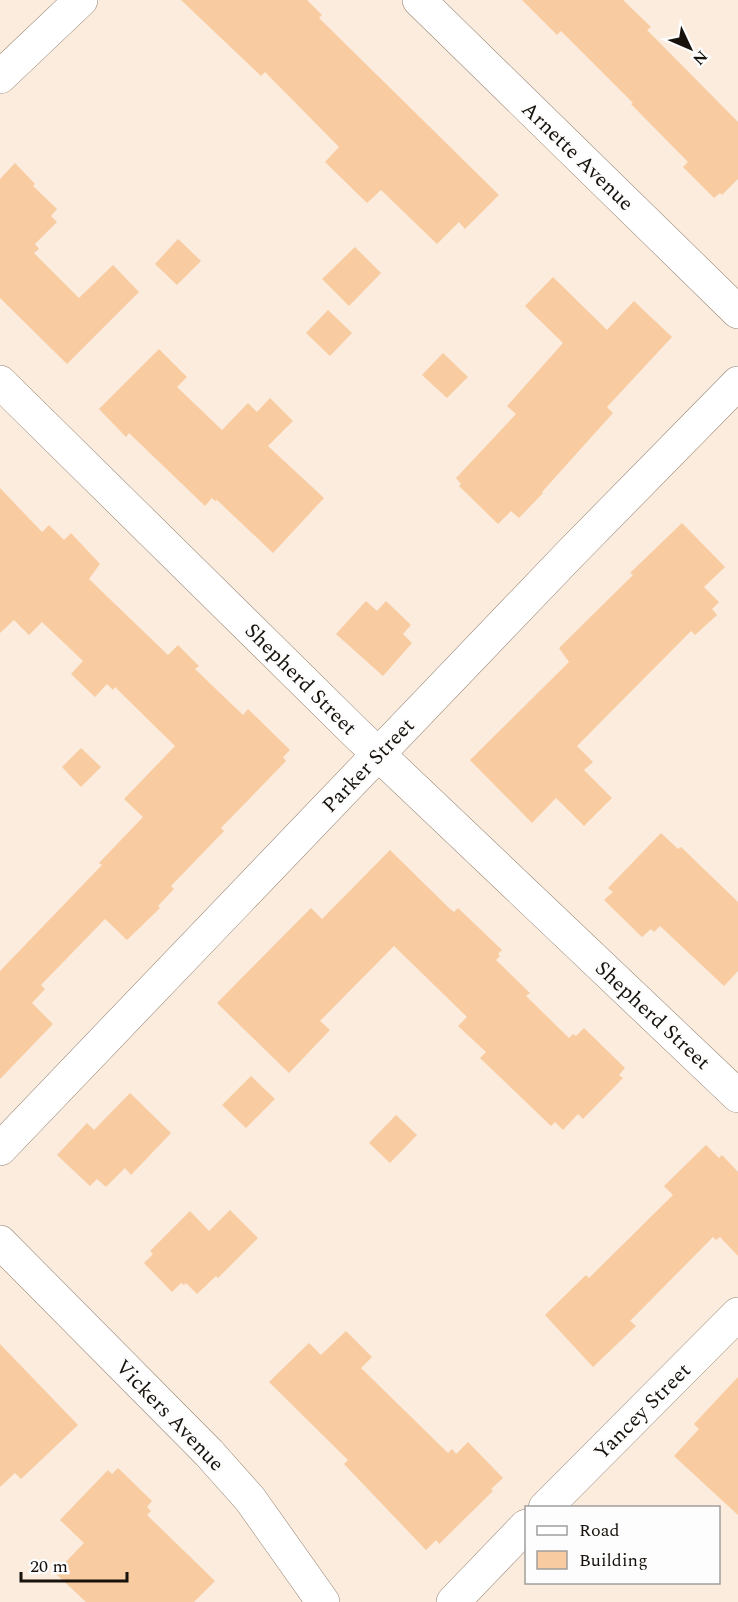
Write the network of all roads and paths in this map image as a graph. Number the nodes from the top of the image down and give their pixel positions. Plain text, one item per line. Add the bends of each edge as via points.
1 (81, 0) edge
2 (419, 0) edge
3 (0, 77) edge
4 (738, 312) edge
5 (0, 382) edge
6 (738, 383) edge
7 (378, 755) junction
8 (738, 1096) edge
9 (0, 1149) edge
10 (0, 1242) edge
11 (738, 1314) edge
12 (547, 1506) edge
13 (525, 1527) edge
14 (323, 1602) edge
15 (453, 1602) edge

1 - 3 street
2 - 4 street, Arnette Avenue
5 - 7 street, Shepherd Street
6 - 7 street, Parker Street
7 - 8 street, Shepherd Street
7 - 9 street, Parker Street
10 - 14 street, Vickers Avenue via 209,1453 250,1499
11 - 12 street, Yancey Street
13 - 15 street

